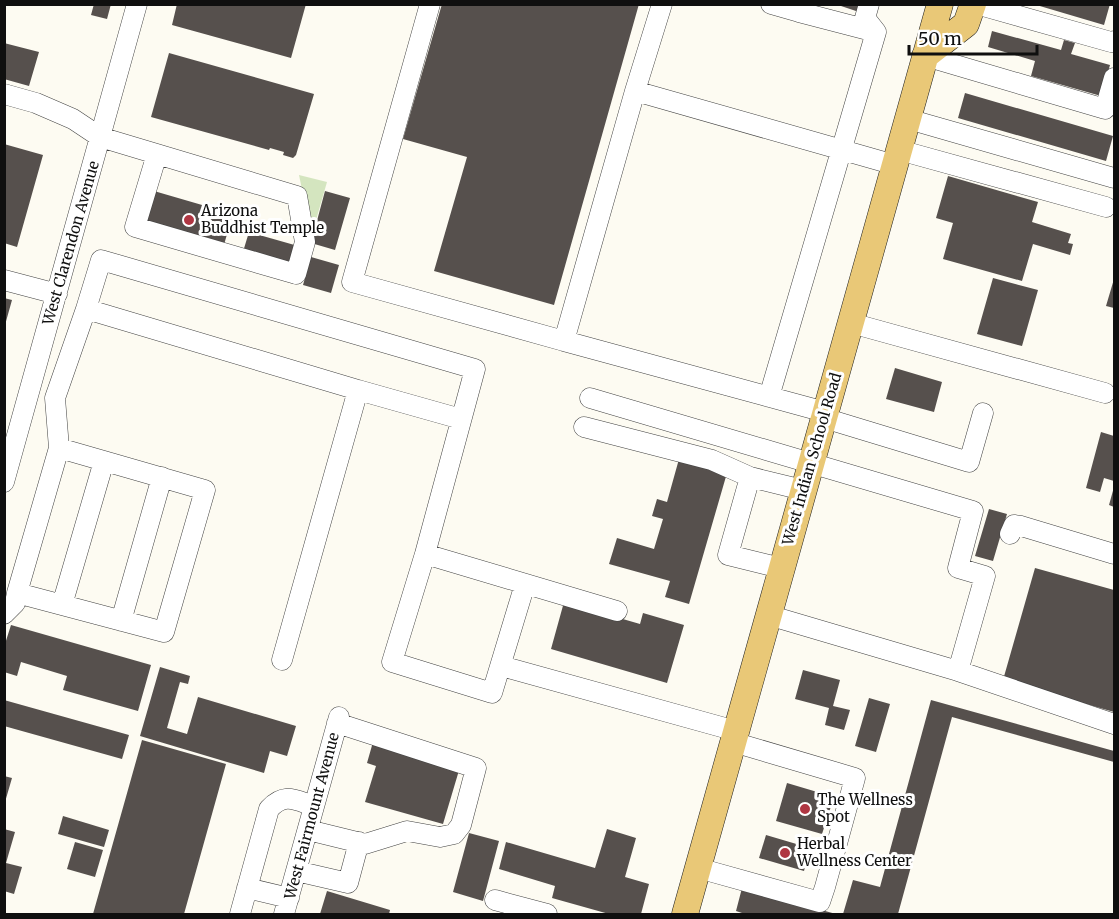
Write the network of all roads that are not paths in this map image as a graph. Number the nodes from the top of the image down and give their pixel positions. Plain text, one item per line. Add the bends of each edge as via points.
1 (137, 4) edge
2 (430, 4) edge
3 (662, 4) edge
4 (771, 4) edge
5 (869, 4) edge
6 (940, 4) edge
7 (974, 4) edge
8 (800, 8) edge
9 (876, 32) junction
10 (1114, 41) edge
11 (925, 56) junction
12 (1114, 78) edge
13 (635, 91) junction
14 (4, 94) edge
15 (1110, 110) edge
16 (908, 120) junction
17 (100, 138) junction
18 (841, 150) junction
19 (157, 154) junction
20 (897, 157) junction
21 (1114, 178) edge
22 (1107, 207) dead end
23 (4, 280) edge
24 (57, 294) junction
25 (86, 309) junction
26 (851, 323) junction
27 (564, 341) junction
28 (358, 390) junction
29 (1106, 393) dead end
30 (770, 397) junction
31 (590, 398) dead end
32 (983, 413) dead end
33 (825, 415) junction
34 (461, 419) junction
35 (584, 427) dead end
36 (58, 448) junction
37 (104, 461) junction
38 (811, 462) junction
39 (162, 477) junction
40 (750, 477) junction
41 (4, 482) edge
42 (803, 490) junction
43 (1010, 534) dead end
44 (425, 554) junction
45 (1114, 554) edge
46 (781, 568) junction
47 (525, 584) junction
48 (17, 593) junction
49 (62, 605) junction
50 (617, 611) dead end
51 (4, 614) edge
52 (768, 615) junction
53 (122, 621) junction
54 (282, 660) dead end
55 (501, 666) junction
56 (958, 671) junction
57 (1114, 724) edge
58 (735, 737) junction
59 (315, 806) junction
60 (308, 830) junction
61 (360, 842) junction
62 (698, 868) junction
63 (296, 871) junction
64 (247, 888) junction
65 (495, 900) dead end
66 (287, 907) edge
67 (240, 915) edge
68 (547, 915) edge
69 (685, 915) edge

1 - 17 street, West Clarendon Avenue
2 - 27 street via 352,282
3 - 13 street
4 - 8 street
5 - 9 street via 865,18
6 - 11 main road, West Indian School Road
7 - 10 street
7 - 11 main road via 966,24
8 - 9 street
9 - 18 street
11 - 15 street
11 - 16 main road, West Indian School Road
12 - 15 street
13 - 18 street
13 - 27 street
14 - 17 street via 73,119
16 - 20 main road, West Indian School Road
16 - 21 street
17 - 19 street
17 - 24 street, West Clarendon Avenue
18 - 20 street
18 - 30 street
19 - 19 street via 297,196 306,243 296,274 135,227
20 - 22 street
20 - 26 main road, West Indian School Road
23 - 24 street
24 - 41 street, West Clarendon Avenue
25 - 28 street
25 - 34 street via 101,260 475,369
25 - 36 street via 55,398
26 - 29 street
26 - 33 main road, West Indian School Road
27 - 30 street
28 - 34 street
28 - 54 street
30 - 33 street
31 - 38 street
32 - 33 street via 969,462
33 - 38 main road, West Indian School Road
34 - 44 street
35 - 40 street via 712,460
36 - 37 street
36 - 48 street
37 - 39 street
37 - 49 street
38 - 42 main road, West Indian School Road
38 - 56 street via 973,511 958,568 986,576
39 - 53 street
39 - 53 street via 205,490 164,632
40 - 42 street
40 - 46 street via 728,555
42 - 46 main road, West Indian School Road
43 - 45 street via 1014,525 1021,526
44 - 47 street
44 - 55 street via 392,662 492,693
46 - 52 main road, West Indian School Road
47 - 50 street
47 - 55 street
48 - 49 street
48 - 51 street via 15,603
49 - 53 street
52 - 56 street
52 - 58 main road, West Indian School Road
55 - 58 street
56 - 57 street
58 - 62 main road, West Indian School Road
58 - 62 street via 855,778 831,865 820,902
59 - 60 street, West Fairmount Avenue
59 - 61 street, West Fairmount Avenue via 338,720 476,768 461,825 454,834 440,837 407,831 365,844
59 - 64 street via 285,797 269,809
60 - 61 street
60 - 63 street, West Fairmount Avenue
61 - 63 street via 348,884
62 - 69 main road, West Indian School Road
63 - 66 street, West Fairmount Avenue
64 - 66 street
64 - 67 street
65 - 68 street

